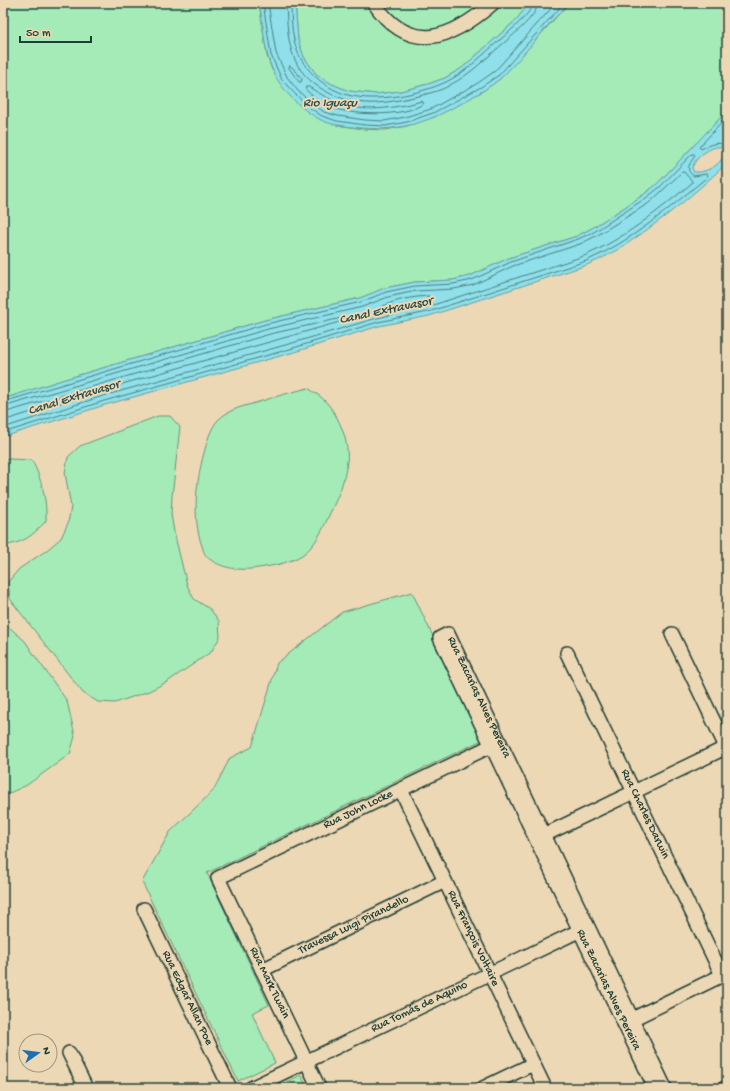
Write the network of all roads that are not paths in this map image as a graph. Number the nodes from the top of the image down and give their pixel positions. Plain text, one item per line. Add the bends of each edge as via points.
1 (374, 3) edge
2 (493, 3) edge
3 (672, 634) dead end
4 (567, 653) dead end
5 (495, 744) junction
6 (727, 747) edge
7 (401, 790) junction
8 (634, 792) junction
9 (540, 837) junction
10 (218, 878) joint
11 (445, 881) junction
12 (144, 909) dead end
13 (584, 928) junction
14 (262, 970) junction
15 (490, 974) junction
16 (724, 974) edge
17 (628, 1021) junction
18 (69, 1053) dead end
19 (306, 1062) junction
20 (533, 1064) junction
21 (86, 1088) edge
22 (230, 1088) edge
23 (251, 1088) edge
24 (319, 1088) edge
25 (483, 1088) edge
26 (544, 1088) edge
27 (655, 1088) edge
28 (665, 1088) edge

1 - 2 street via 388,21 400,29 425,37 451,32
3 - 6 street
4 - 8 street, Rua Charles Darwin
5 - 5 street, Rua Zacarias Alves Pereira via 448,634 440,638
5 - 7 street, Rua John Locke
5 - 9 street, Rua Zacarias Alves Pereira
6 - 8 street
7 - 10 street, Rua John Locke
7 - 11 street, Rua François Voltaire
8 - 9 street
8 - 16 street, Rua Charles Darwin
9 - 13 street, Rua Zacarias Alves Pereira
10 - 14 street, Rua Mark Twain
11 - 14 street, Travessa Luigi Pirandello
11 - 15 street, Rua François Voltaire
12 - 22 street, Rua Edgar Allan Poe
13 - 15 street, Rua Tomás de Aquino
13 - 17 street, Rua Zacarias Alves Pereira
14 - 19 street, Rua Mark Twain
15 - 19 street, Rua Tomás de Aquino
15 - 20 street, Rua François Voltaire
16 - 17 street
17 - 27 street, Rua Zacarias Alves Pereira
17 - 28 street, Rua Zacarias Alves Pereira
18 - 21 street
19 - 23 street, Rua Tomás de Aquino
19 - 24 street, Rua Mark Twain
20 - 25 street
20 - 26 street, Rua François Voltaire

